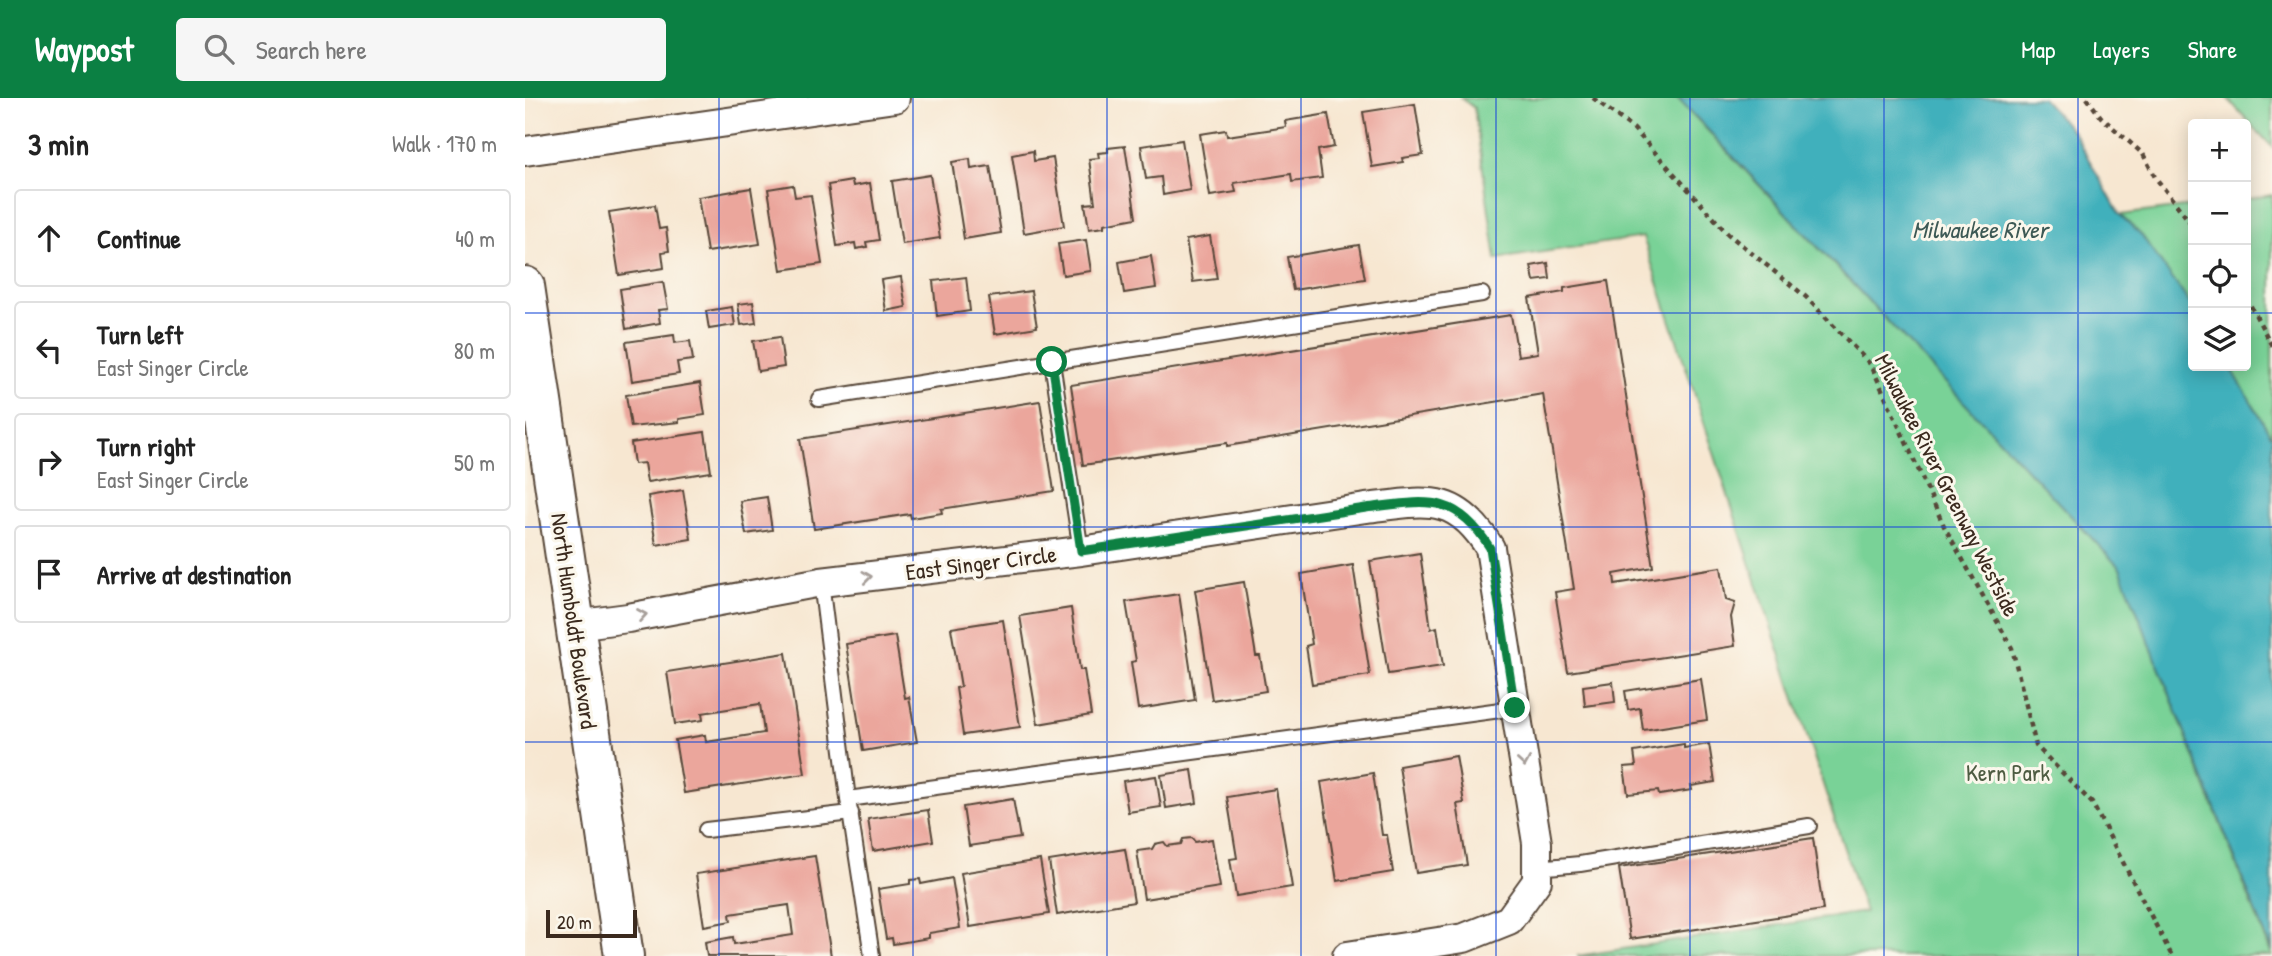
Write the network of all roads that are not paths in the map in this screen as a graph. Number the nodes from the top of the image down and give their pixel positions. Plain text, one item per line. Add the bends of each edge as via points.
1 (895, 98) edge
2 (812, 104) edge
3 (525, 151) edge
4 (525, 286) edge
5 (1482, 294) dead end
6 (1052, 362) junction
7 (531, 368) edge
8 (819, 399) dead end
9 (1081, 551) junction
10 (821, 582) junction
11 (575, 625) junction
12 (1515, 708) junction
13 (850, 806) junction
14 (1809, 826) dead end
15 (706, 830) dead end
16 (1537, 868) junction
17 (624, 956) edge
18 (872, 956) edge
19 (1347, 956) edge

1 - 2 street
2 - 3 street
4 - 7 main road, North Humboldt Boulevard
5 - 6 lane
6 - 8 lane
6 - 9 lane
7 - 11 main road, North Humboldt Boulevard
10 -> 9 street, East Singer Circle
9 - 12 street, East Singer Circle via 1413,502 1443,504 1478,528 1490,548
11 -> 10 street, East Singer Circle
10 - 13 lane
11 - 17 main road, North Humboldt Boulevard
12 - 13 lane
12 -> 16 street, East Singer Circle
13 - 15 lane
13 - 18 lane
14 - 16 lane
16 - 19 street, East Singer Circle via 1537,881 1509,920 1464,938

